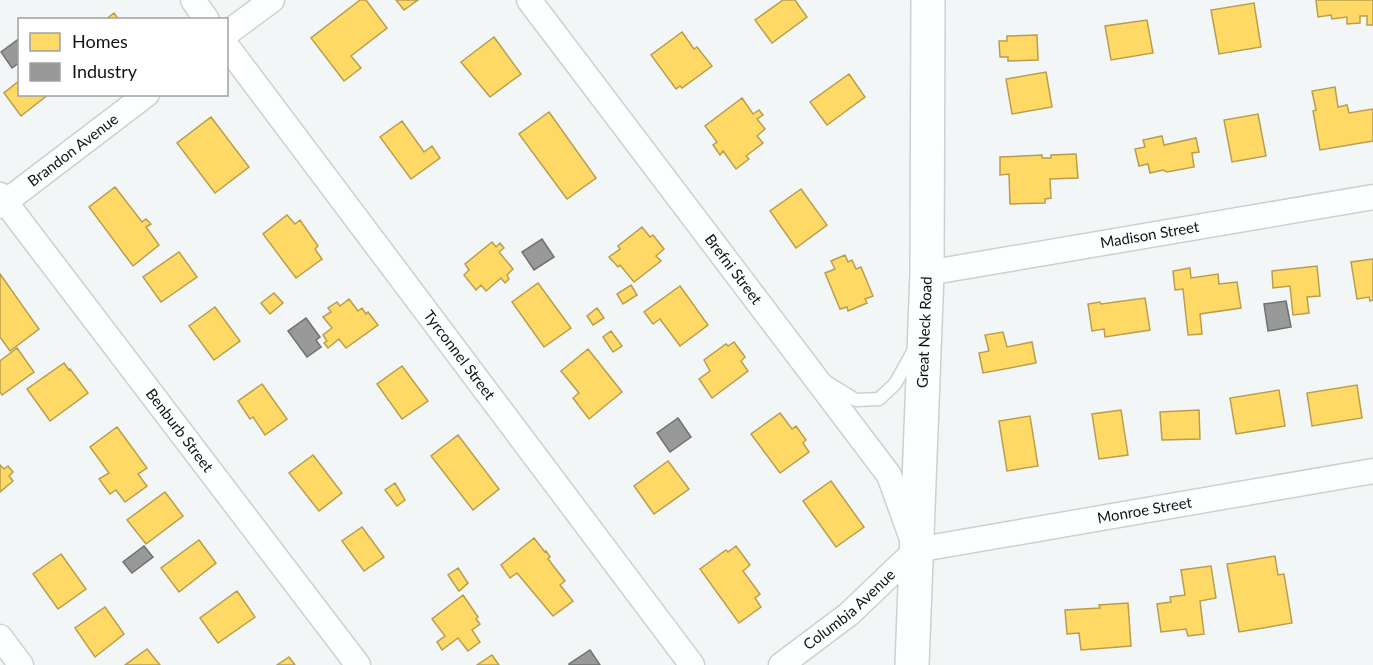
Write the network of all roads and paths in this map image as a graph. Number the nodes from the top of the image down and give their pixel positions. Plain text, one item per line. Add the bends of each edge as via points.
1 (193, 0) edge
2 (272, 0) edge
3 (529, 0) edge
4 (928, 0) edge
5 (206, 18) edge
6 (228, 33) edge
7 (228, 48) edge
8 (144, 96) edge
9 (1373, 197) edge
10 (2, 201) edge
11 (927, 273) junction
12 (924, 331) junction
13 (811, 372) junction
14 (1373, 471) edge
15 (916, 549) junction
16 (0, 637) edge
17 (21, 665) edge
18 (358, 665) edge
19 (692, 665) edge
20 (781, 665) edge
21 (912, 665) edge

1 - 5 street
2 - 6 street
3 - 13 street, Brefni Street
4 - 11 main road, Great Neck Road
7 - 19 street, Tyrconnel Street
8 - 10 street, Brandon Avenue
9 - 11 street, Madison Street
10 - 18 street, Benburb Street
11 - 12 main road, Great Neck Road
12 - 13 lane via 895,384 879,399 856,400
12 - 15 main road, Great Neck Road
13 - 15 street, Brefni Street via 889,475
14 - 15 street, Monroe Street
15 - 20 street, Columbia Avenue via 849,614
15 - 21 main road, Great Neck Road
16 - 17 street

